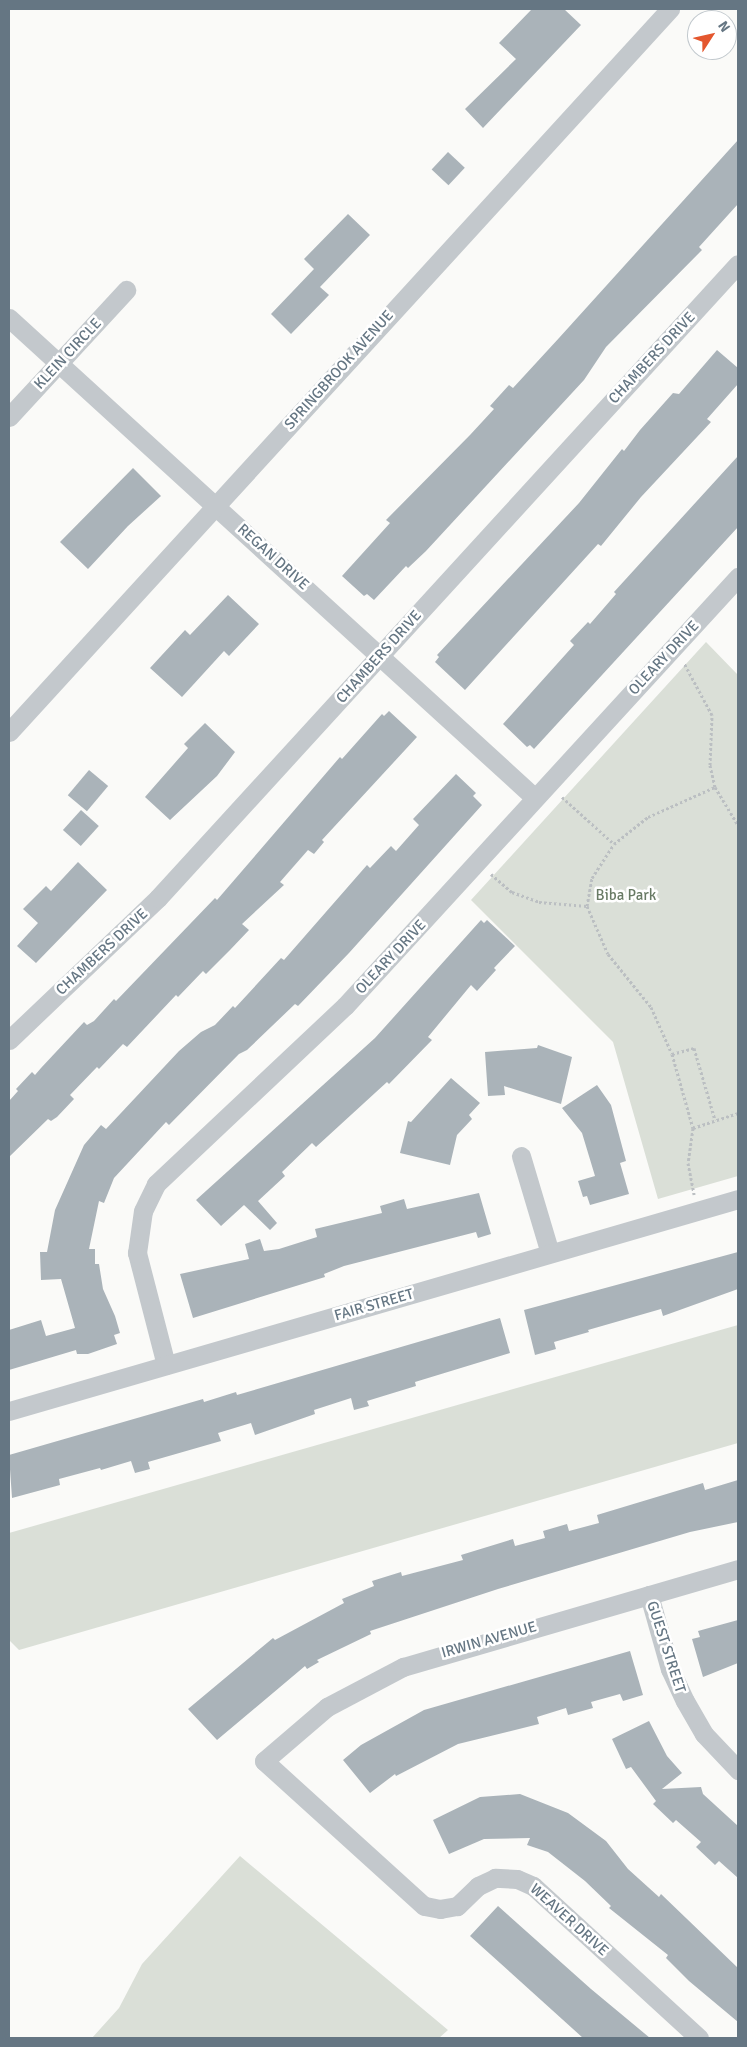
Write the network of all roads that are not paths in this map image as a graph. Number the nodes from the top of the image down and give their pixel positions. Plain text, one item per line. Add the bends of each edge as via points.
1 (670, 9) edge
2 (738, 264) edge
3 (126, 290) dead end
4 (9, 318) edge
5 (60, 364) junction
6 (9, 417) edge
7 (215, 505) junction
8 (738, 577) edge
9 (380, 655) junction
10 (9, 732) edge
11 (535, 798) junction
12 (9, 1040) edge
13 (521, 1156) dead end
14 (738, 1199) edge
15 (550, 1253) junction
16 (166, 1365) junction
17 (9, 1411) edge
18 (738, 1569) edge
19 (649, 1595) junction
20 (264, 1761) joint
21 (738, 1770) edge
22 (699, 2038) edge

1 - 7 street, SPRINGBROOK AVENUE
2 - 9 street, CHAMBERS DRIVE
3 - 5 street, KLEIN CIRCLE
4 - 5 street, REGAN DRIVE
5 - 6 street, KLEIN CIRCLE
5 - 7 street, REGAN DRIVE
7 - 9 street, REGAN DRIVE
7 - 10 street, SPRINGBROOK AVENUE
8 - 11 street, OLEARY DRIVE
9 - 11 street, REGAN DRIVE
9 - 12 street, CHAMBERS DRIVE via 150,906
11 - 16 street, OLEARY DRIVE via 345,1006 156,1184 143,1211 137,1253
13 - 15 street
14 - 15 street, FAIR STREET
15 - 16 street, FAIR STREET
16 - 17 street, FAIR STREET
18 - 19 street, IRWIN AVENUE
19 - 20 street, IRWIN AVENUE via 403,1667 327,1707
19 - 21 street, GUEST STREET via 670,1669 685,1702 704,1734
20 - 22 street, WEAVER DRIVE via 424,1906 440,1909 456,1906 478,1886 502,1877 533,1886

